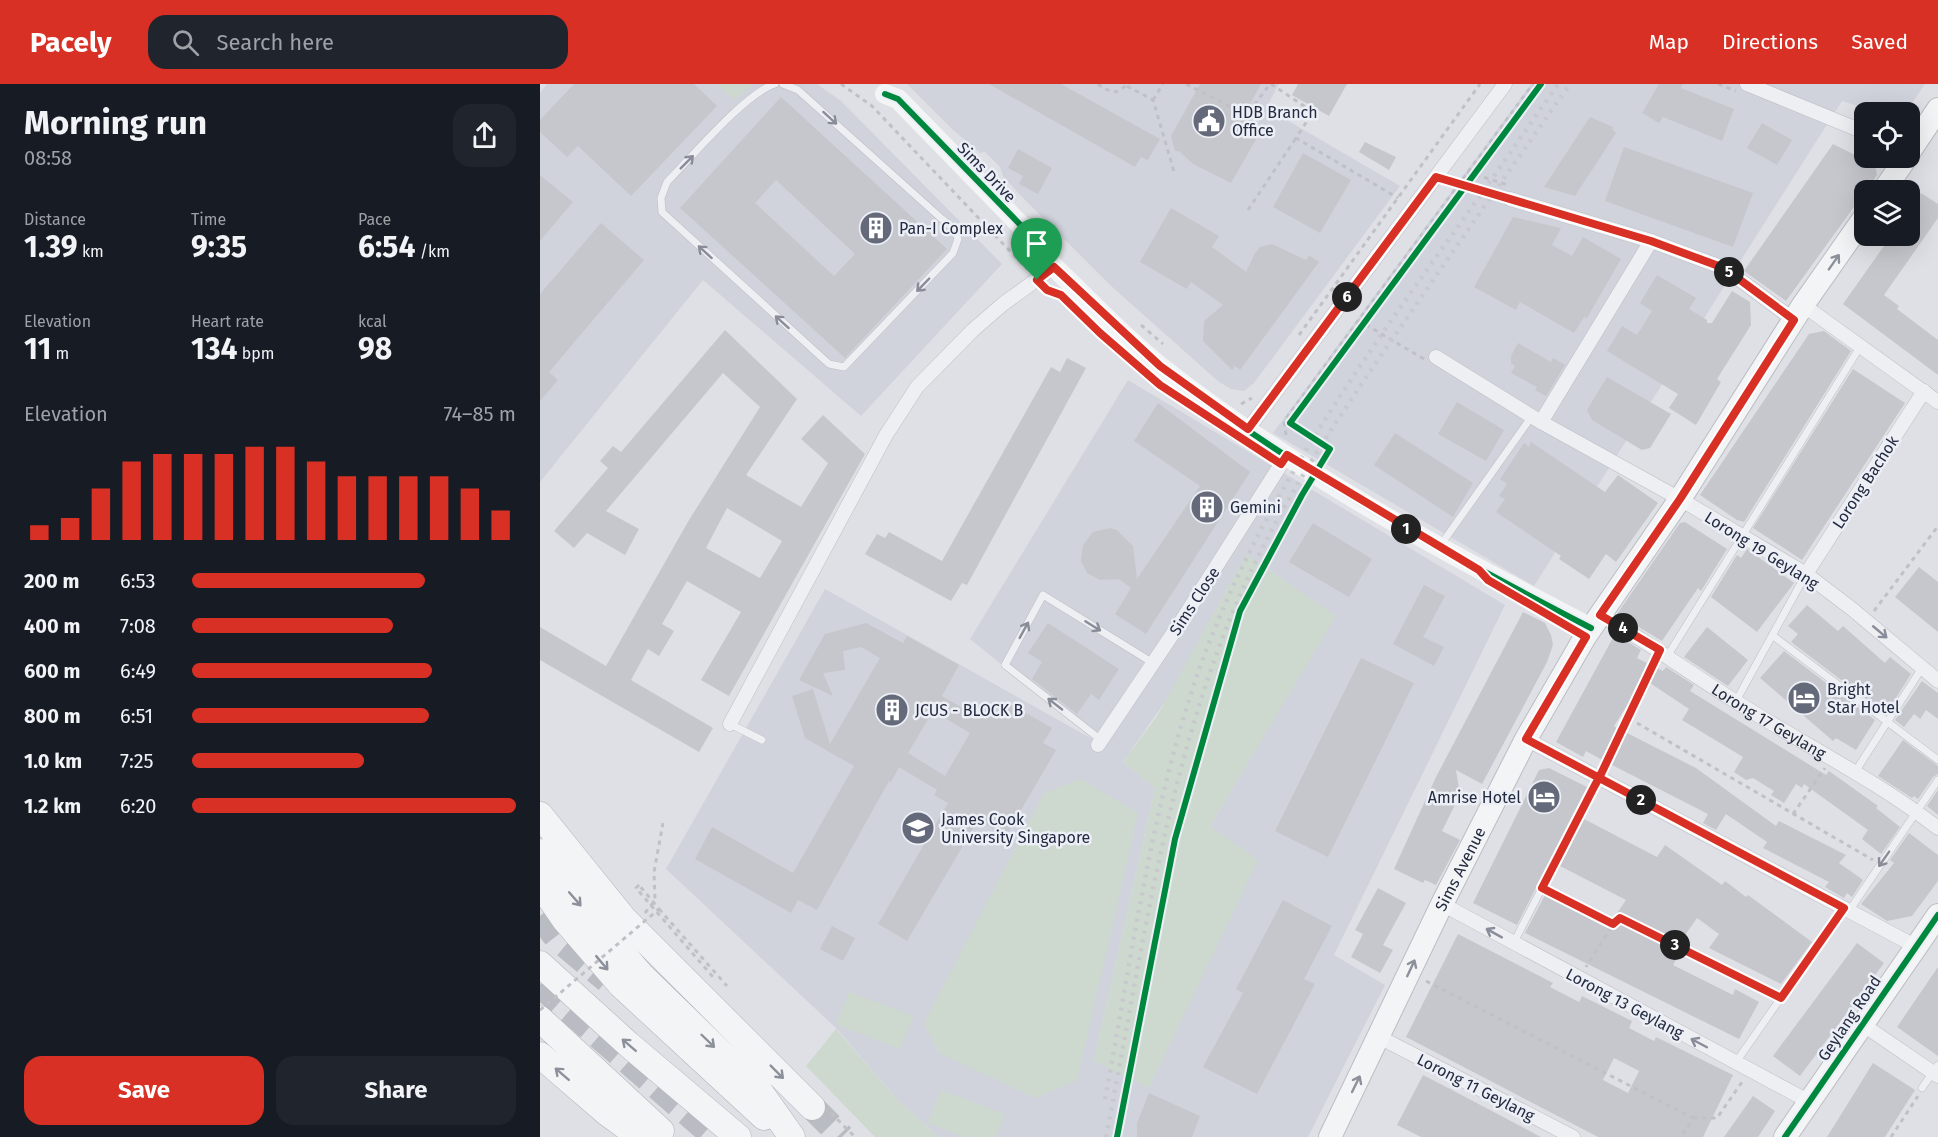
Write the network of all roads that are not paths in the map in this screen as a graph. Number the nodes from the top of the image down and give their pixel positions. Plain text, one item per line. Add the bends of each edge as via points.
1 (775, 84) edge
2 (783, 84) edge
3 (1505, 84) edge
4 (1747, 84) edge
5 (801, 87) edge
6 (880, 89) edge
7 (1938, 109) edge
8 (1854, 128) edge
9 (1920, 136) edge
10 (1512, 193) road end
11 (1854, 233) edge
12 (1651, 241) junction
13 (1049, 262) junction
14 (1799, 313) junction
15 (1860, 346) junction
16 (1436, 357) road end
17 (1924, 391) junction
18 (1938, 402) edge
19 (1536, 419) junction
20 (1253, 423) junction
21 (1287, 455) junction
22 (1680, 499) junction
23 (1743, 538) junction
24 (1439, 548) junction
25 (1806, 574) junction
26 (1592, 627) junction
27 (1772, 635) junction
28 (1664, 652) junction
29 (1154, 664) junction
30 (1922, 668) junction
31 (1938, 681) edge
32 (1736, 701) junction
33 (1887, 722) junction
34 (730, 724) joint
35 (1526, 739) junction
36 (762, 740) dead end
37 (1099, 743) joint
38 (1938, 760) edge
39 (1855, 772) junction
40 (1598, 778) junction
41 (1938, 780) edge
42 (540, 794) edge
43 (1915, 810) junction
44 (540, 815) edge
45 (1938, 828) edge
46 (540, 852) edge
47 (540, 884) edge
48 (1442, 904) junction
49 (1847, 910) junction
50 (1938, 915) edge
51 (1514, 944) junction
52 (1915, 946) junction
53 (540, 964) edge
54 (692, 985) junction
55 (540, 1019) edge
56 (1863, 1024) junction
57 (1380, 1037) junction
58 (540, 1055) edge
59 (1736, 1062) junction
60 (1936, 1071) edge
61 (1922, 1089) road end
62 (1808, 1101) junction
63 (812, 1107) tunnel mouth
64 (651, 1134) edge
65 (738, 1137) edge
66 (792, 1137) edge
67 (1330, 1137) edge
68 (1573, 1137) edge
69 (1785, 1137) edge

5 -> 1 lane via 955,230 958,239 953,253 844,367 830,364 662,212 661,198 667,182 746,102
2 - 5 lane
3 - 20 street
4 - 8 street
6 - 13 street, Sims Drive via 891,109 1030,252
7 - 9 main road
10 - 12 street
14 -> 11 main road, Sims Avenue
12 - 14 street via 1724,268
12 - 19 street
13 - 20 street, Sims Drive via 1160,366
13 - 34 street via 1037,280 973,330 917,387 886,435
14 - 15 street
14 - 22 main road, Sims Avenue
15 - 17 street
15 - 23 lane
16 - 19 street, Lorong 19 Geylang
17 - 18 street
17 - 25 street, Lorong Bachok
19 - 22 street, Lorong 19 Geylang
19 - 24 lane
20 - 21 street, Sims Drive
21 - 24 street, Lorong 17 Geylang
21 - 29 street, Sims Close
22 - 23 street, Lorong 19 Geylang
22 - 26 main road, Sims Avenue
23 - 25 street, Lorong 19 Geylang
23 - 28 lane
24 - 26 street, Lorong 17 Geylang
25 - 27 lane
25 -> 30 street, Lorong 19 Geylang
26 - 28 street, Lorong 17 Geylang
26 - 35 main road, Sims Avenue
27 - 32 lane
27 - 33 lane
28 - 32 street, Lorong 17 Geylang
28 - 40 lane
29 - 37 street, Sims Close
37 -> 29 lane via 1005,665 1043,595
30 - 31 street, Lorong 19 Geylang
30 - 33 lane
32 - 39 street, Lorong 17 Geylang
33 - 38 lane
33 - 39 lane
34 - 36 lane
35 - 40 street
35 - 48 main road, Sims Avenue
39 - 43 street, Lorong 17 Geylang
40 - 49 street
40 - 51 lane
41 - 43 lane
42 - 54 highway
43 - 45 street, Lorong 17 Geylang
43 -> 49 lane via 1913,820
44 - 54 highway via 624,919
46 -> 66 highway via 641,975 758,1089
47 -> 66 highway via 565,920 621,985 756,1112
51 -> 48 street, Lorong 13 Geylang
57 -> 48 main road, Sims Avenue
49 - 52 street
49 - 59 lane
50 - 52 main road, Geylang Road
59 -> 51 street, Lorong 13 Geylang
52 - 56 main road, Geylang Road
65 -> 53 highway
54 -> 63 highway
55 - 64 highway
56 - 60 street
56 - 62 main road, Geylang Road
67 -> 57 main road, Sims Avenue
57 - 68 street, Lorong 11 Geylang
64 -> 58 highway via 606,1112
59 - 62 street, Lorong 13 Geylang
60 - 61 lane
62 - 69 main road, Geylang Road

